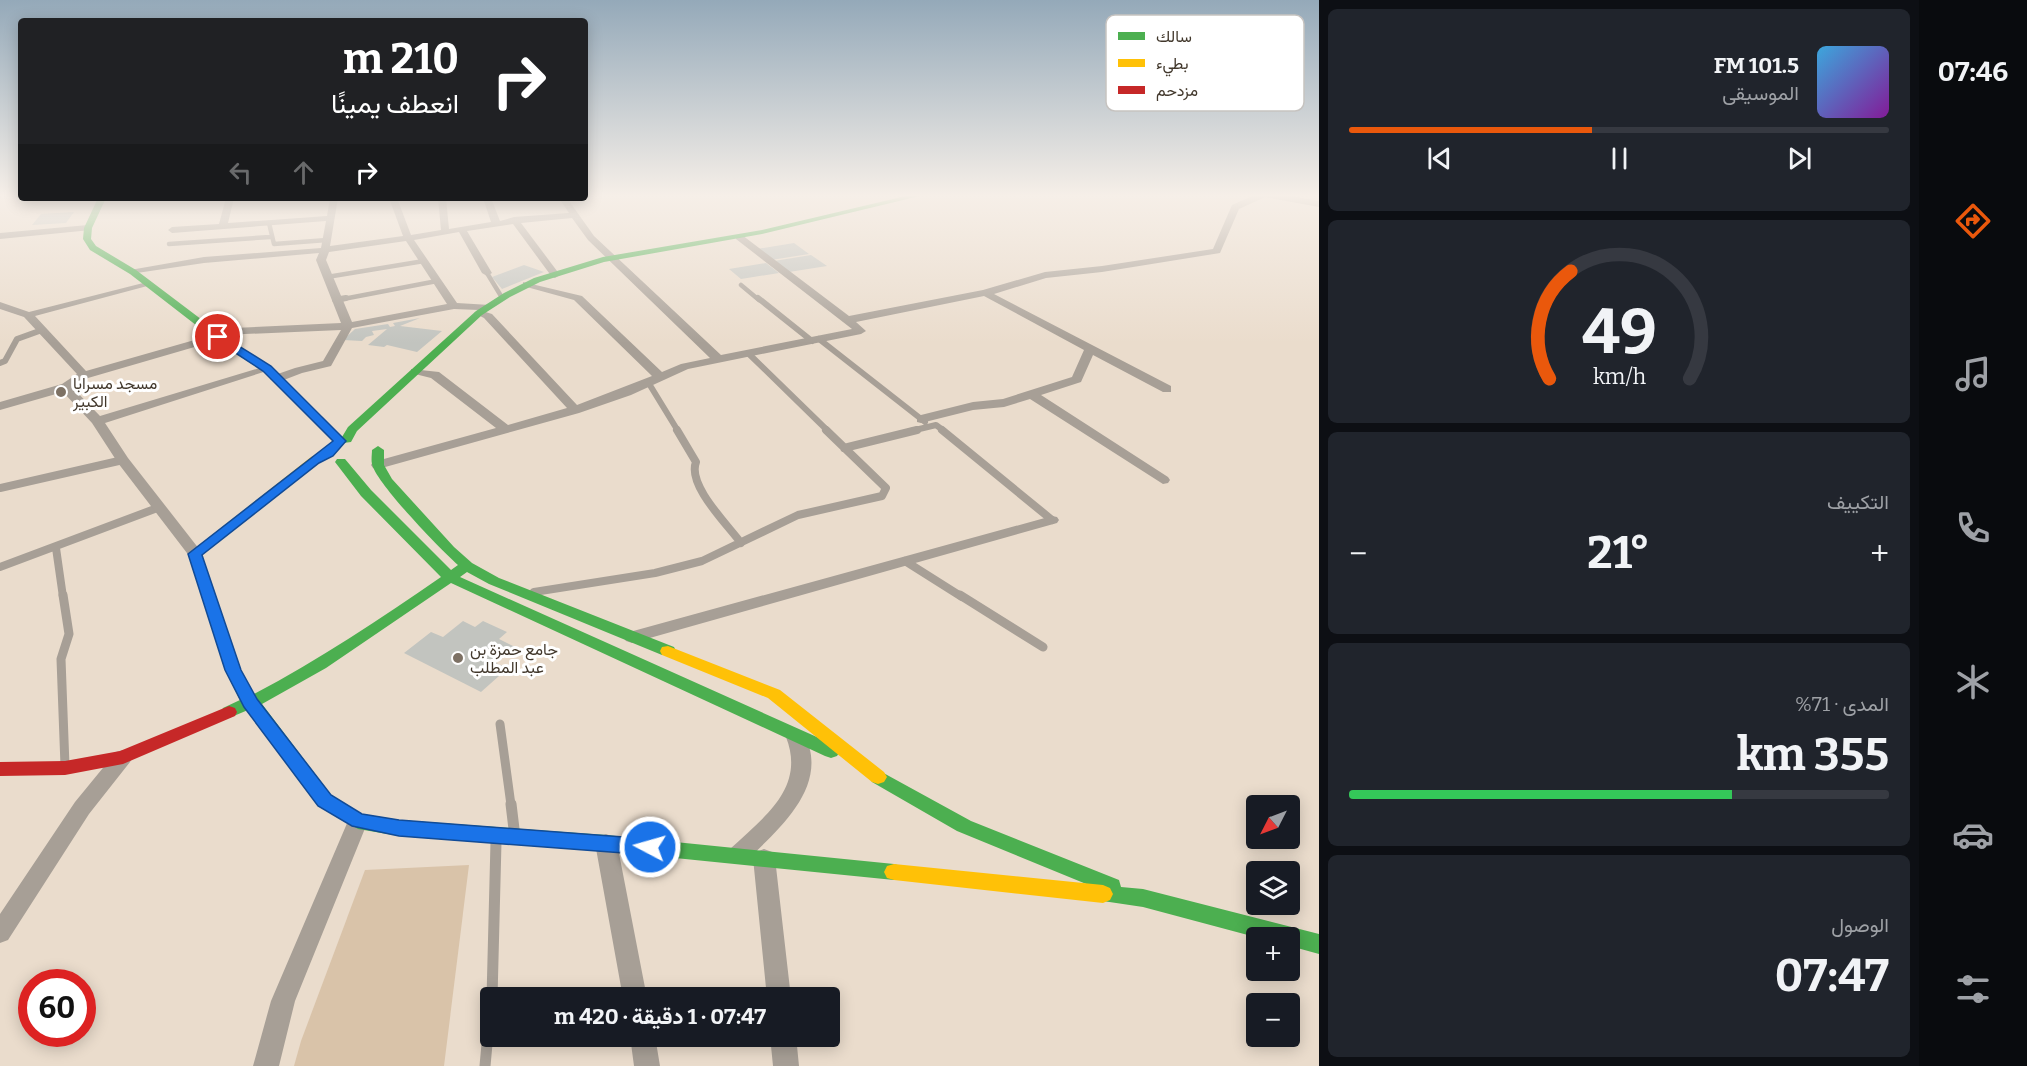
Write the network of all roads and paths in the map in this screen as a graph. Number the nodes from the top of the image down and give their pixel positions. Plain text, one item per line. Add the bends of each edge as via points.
1 (90, 244) edge
2 (169, 244) dead end
3 (173, 244) edge
4 (274, 244) edge
5 (337, 244) edge
6 (412, 244) edge
7 (470, 244) edge
8 (532, 244) edge
9 (599, 244) edge
10 (702, 244) edge
11 (748, 244) edge
12 (1220, 244) edge
13 (326, 245) junction
14 (613, 260) junction
15 (424, 261) junction
16 (133, 272) junction
17 (487, 273) joint
18 (555, 275) junction
19 (327, 277) junction
20 (437, 281) junction
21 (147, 283) junction
22 (528, 284) junction
23 (741, 285) dead end
24 (985, 293) junction
25 (501, 296) junction
26 (335, 300) junction
27 (0, 305) edge
28 (454, 306) junction
29 (482, 310) junction
30 (28, 315) junction
31 (847, 320) junction
32 (348, 326) junction
33 (42, 330) junction
34 (214, 335) junction
35 (816, 340) junction
36 (1090, 349) junction
37 (749, 354) junction
38 (719, 360) junction
39 (0, 363) edge
40 (415, 371) junction
41 (272, 374) junction
42 (84, 375) junction
43 (654, 380) junction
44 (66, 387) junction
45 (1167, 389) dead end
46 (1031, 394) junction
47 (0, 406) edge
48 (575, 410) junction
49 (97, 421) junction
50 (926, 423) junction
51 (505, 429) junction
52 (344, 440) junction
53 (371, 442) junction
54 (844, 447) junction
55 (329, 453) junction
56 (123, 460) junction
57 (341, 462) junction
58 (378, 465) junction
59 (1163, 480) dead end
60 (0, 488) edge
61 (160, 507) junction
62 (1052, 520) joint
63 (741, 543) junction
64 (56, 548) junction
65 (195, 554) junction
66 (905, 561) junction
67 (467, 566) junction
68 (0, 567) edge
69 (449, 577) junction
70 (524, 593) junction
71 (632, 637) junction
72 (1043, 646) dead end
73 (250, 703) junction
74 (500, 724) dead end
75 (792, 732) junction
76 (123, 757) junction
77 (65, 768) junction
78 (866, 768) junction
79 (0, 770) edge
80 (358, 821) junction
81 (496, 835) junction
82 (515, 837) junction
83 (606, 843) junction
84 (737, 856) junction
85 (764, 858) junction
86 (1143, 898) junction
87 (0, 933) edge
88 (1319, 944) edge
89 (492, 987) edge
90 (633, 987) edge
91 (778, 987) edge
92 (487, 1047) edge
93 (644, 1047) edge
94 (784, 1047) edge
95 (266, 1066) edge
96 (485, 1066) edge
97 (648, 1066) edge
98 (786, 1066) edge

1 - 16 main road
2 - 3 lane
4 - 13 lane
5 - 13 street
6 - 15 street
7 - 17 street
8 - 18 street
9 - 14 street
10 - 14 main road
11 - 31 street
12 - 24 street via 1217,251 1045,275
13 - 16 street via 160,265
13 - 19 street via 321,260
14 - 18 main road
14 - 38 street
15 - 19 lane
15 - 20 street
16 - 21 main road
17 - 25 lane
18 - 22 main road
19 - 26 street
20 - 26 lane
20 - 28 street
21 - 30 street
21 - 34 main road
22 - 25 main road
22 - 43 street via 578,298
23 - 35 lane
24 - 31 street
24 - 36 street
25 - 29 main road
26 - 32 street
27 - 30 street
28 - 29 street
28 - 32 street
29 - 40 main road
29 - 48 street
30 - 33 street
31 - 35 street via 861,331
32 - 34 street
32 - 41 street via 327,364
33 - 39 lane via 17,339
33 - 42 street
34 - 41 main road
34 - 42 street
35 - 37 street
35 - 50 lane
36 - 45 street
36 - 46 street via 1077,379
37 - 38 street
37 - 54 lane
38 - 43 street via 684,366
40 - 51 street via 435,375
40 - 52 main road
41 - 49 street
41 - 52 main road
42 - 44 street
43 - 48 street
43 - 63 lane via 696,462 693,470 698,487
44 - 47 street
44 - 49 street
46 - 50 street via 1004,403 973,406
46 - 59 street
48 - 51 street
49 - 56 street
50 - 54 lane
50 - 62 lane via 936,425
51 - 58 street
52 - 53 main road
52 - 55 main road
53 - 57 main road via 359,461
53 - 58 main road
54 - 63 lane via 886,489 882,495 798,515
55 - 57 main road
55 - 65 main road
56 - 60 lane
56 - 61 street
57 - 69 main road
58 - 67 main road via 387,481
61 - 64 lane
61 - 65 street
62 - 66 street
63 - 70 lane via 702,561 655,573
64 - 68 lane
64 - 77 lane via 69,634 61,659
65 - 73 main road via 233,670
66 - 71 street
66 - 72 lane
67 - 69 main road
67 - 70 main road
69 - 73 main road via 352,644
69 - 75 main road
70 - 71 main road
71 - 78 main road via 774,694
73 - 76 main road
73 - 80 main road via 325,800
74 - 82 lane
75 - 78 main road
75 - 84 street via 804,750 801,776 781,811
76 - 77 main road
76 - 87 street via 82,808
77 - 79 main road
78 - 86 main road via 934,811 998,843
80 - 81 main road
80 - 95 street via 283,1001
81 - 82 main road
81 - 89 lane
82 - 83 main road
83 - 84 main road
83 - 90 street
84 - 85 main road
85 - 86 main road
85 - 91 street
86 - 88 main road
92 - 96 lane
93 - 97 street
94 - 98 street

